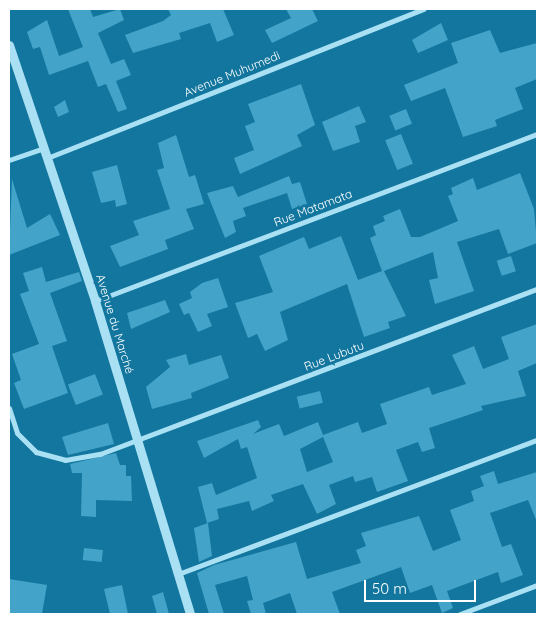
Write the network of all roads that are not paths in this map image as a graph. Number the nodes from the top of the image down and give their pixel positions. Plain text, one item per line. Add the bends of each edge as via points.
1 (422, 9) edge
2 (9, 45) edge
3 (537, 134) edge
4 (43, 148) junction
5 (47, 158) junction
6 (9, 160) edge
7 (537, 289) edge
8 (95, 301) junction
9 (9, 408) edge
10 (537, 440) edge
11 (138, 442) junction
12 (178, 574) junction
13 (537, 585) edge
14 (190, 614) edge
15 (460, 614) edge

1 - 5 street, Avenue Muhumedi
2 - 4 street, Avenue du Marché
3 - 8 street, Rue Matamata
4 - 5 street, Avenue du Marché
4 - 6 street
5 - 8 street, Avenue du Marché
7 - 11 street, Rue Lubutu
8 - 11 street, Avenue du Marché
9 - 11 street, Rue Lubutu via 26,445 65,460 100,454
10 - 12 street
11 - 12 street, Avenue du Marché
12 - 14 street, Avenue du Marché
13 - 15 street

